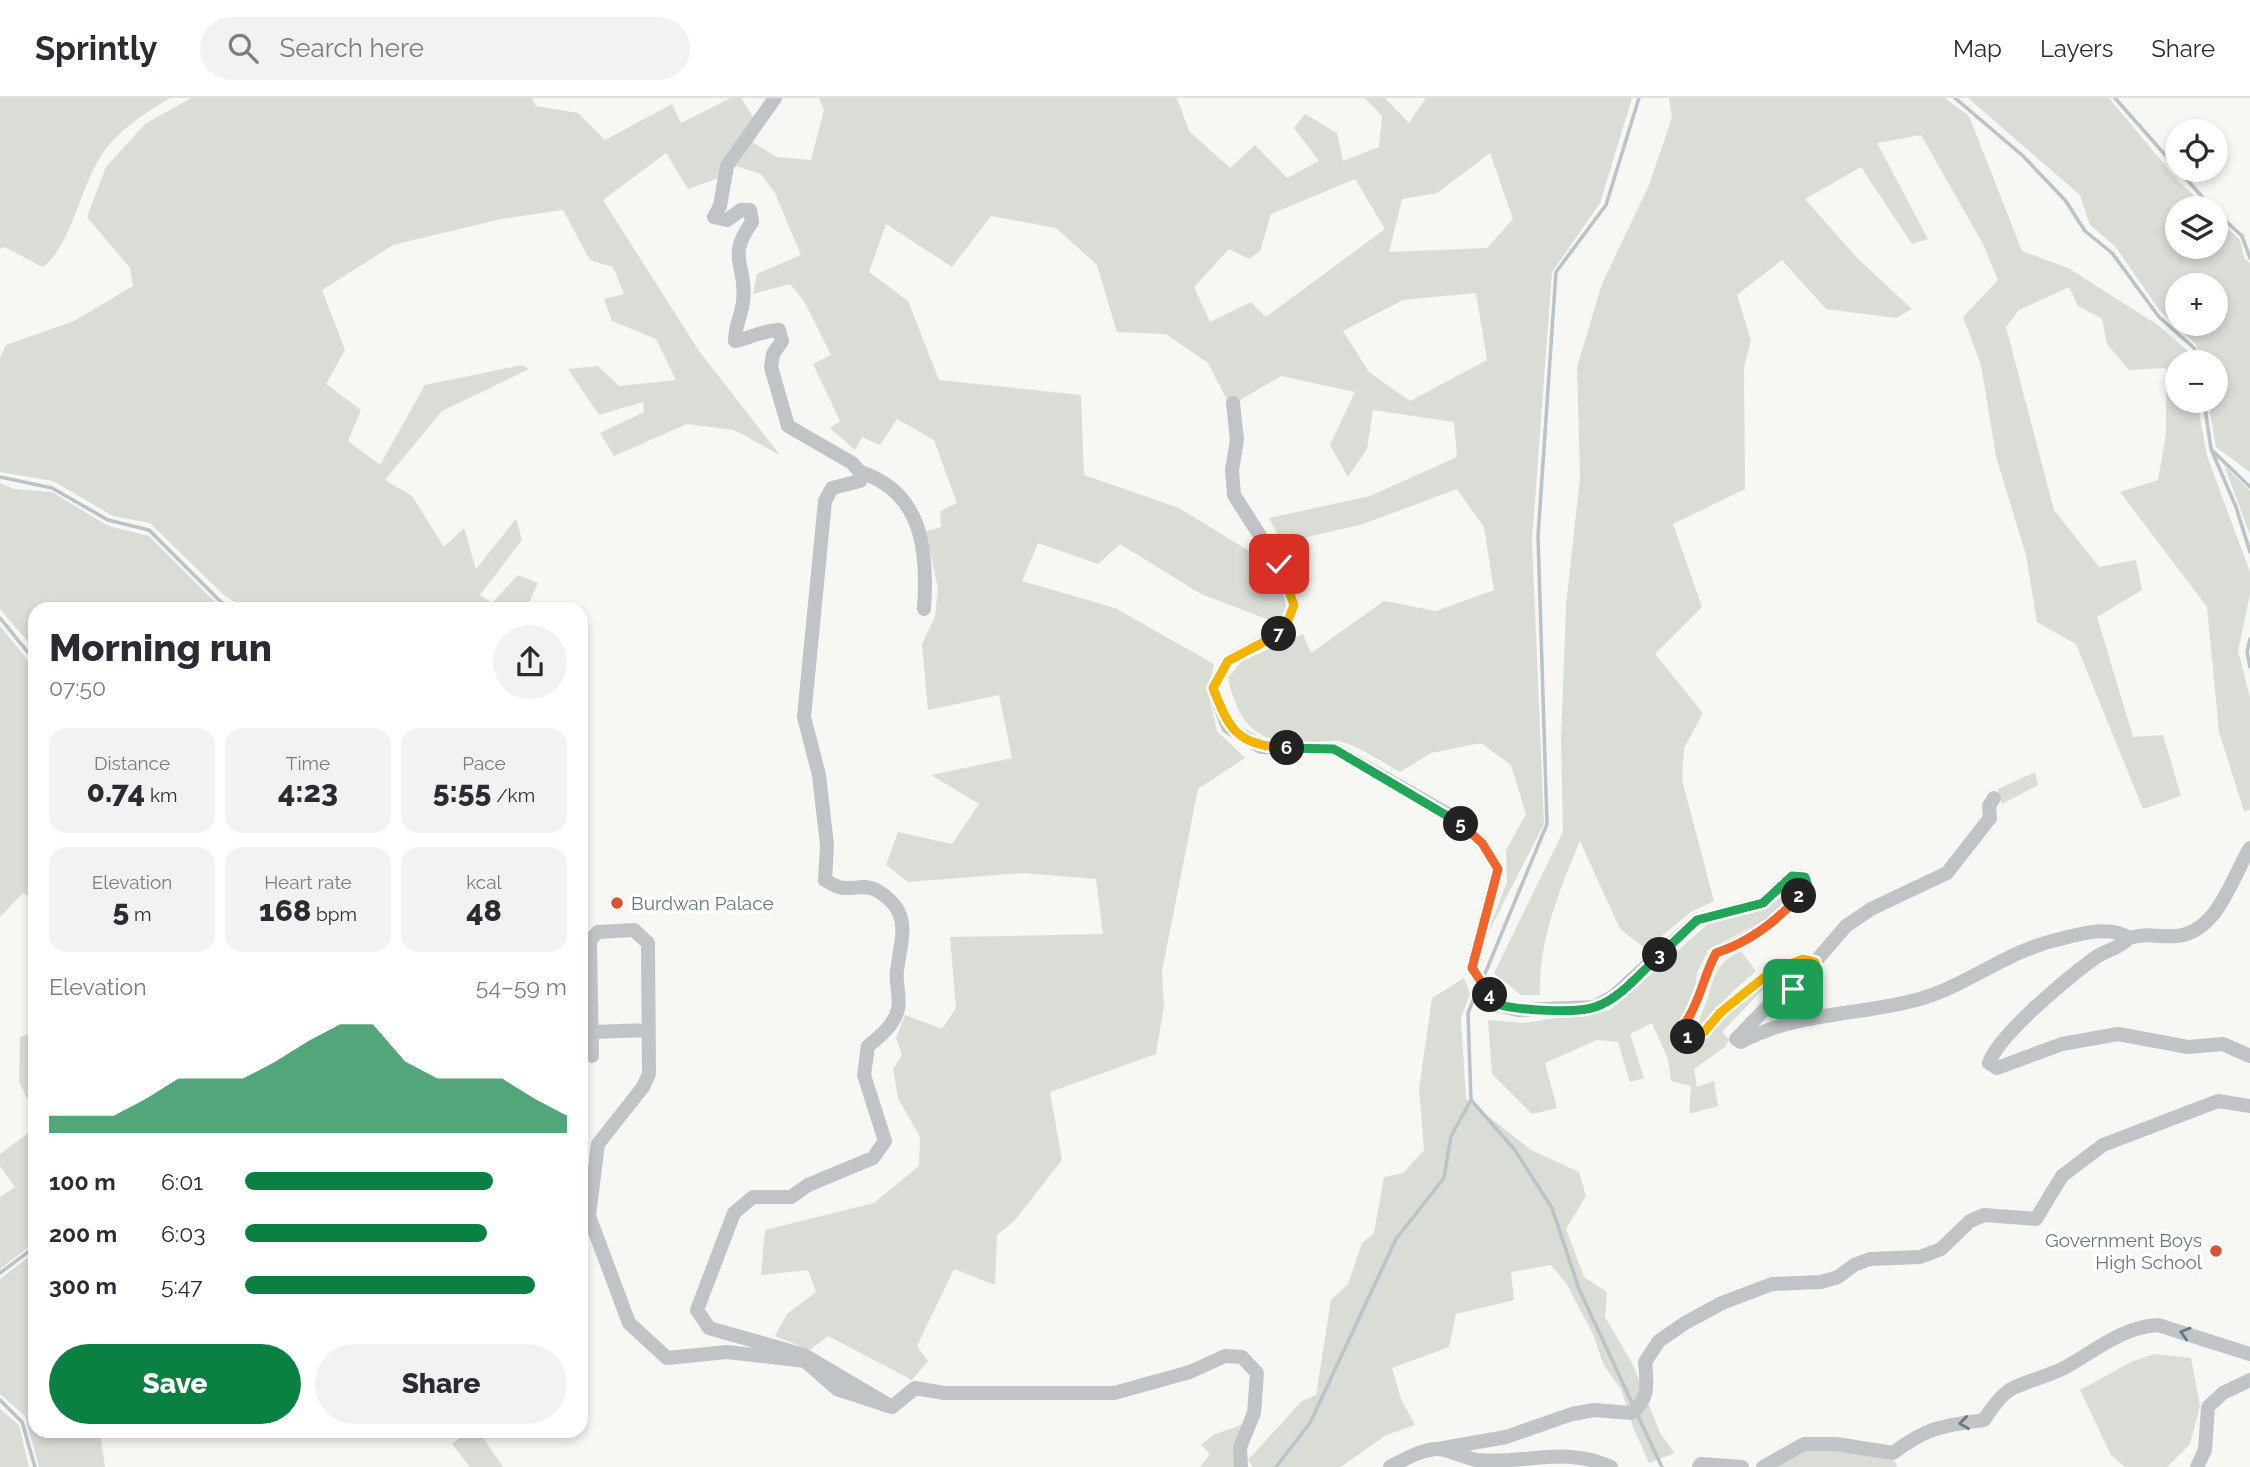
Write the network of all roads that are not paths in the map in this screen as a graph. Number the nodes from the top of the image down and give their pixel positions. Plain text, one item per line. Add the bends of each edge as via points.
1 (775, 98) edge
2 (1233, 403) dead end
3 (860, 472) junction
4 (925, 609) dead end
5 (1994, 798) dead end
6 (2250, 848) edge
7 (2129, 938) junction
8 (1815, 962) junction
9 (649, 1030) junction
10 (592, 1031) junction
11 (592, 1056) dead end
12 (2250, 1056) edge
13 (2250, 1106) edge
14 (2250, 1354) edge
15 (2250, 1380) edge
16 (892, 1407) junction
17 (1438, 1448) junction
18 (1241, 1467) edge
19 (1390, 1467) edge
20 (1611, 1467) edge
21 (1699, 1467) edge
22 (1742, 1467) edge
23 (1763, 1467) edge
24 (2197, 1467) edge

1 - 3 street via 727,166 714,217 727,220 741,210 750,210 752,222 741,236 736,254 743,291 735,341 764,330 779,330 782,341 771,367 788,426
2 - 8 street via 1237,440 1234,495 1279,564 1294,605 1284,631 1228,661 1213,688 1228,727 1261,747 1334,749 1453,817 1482,843 1498,869 1472,968 1496,1004 1518,1010 1595,1007 1615,995 1697,920 1763,903 1792,876 1805,877 1808,886 1792,903 1765,928 1716,953 1705,974 1700,1001 1686,1022 1688,1037 1704,1032 1721,1012 1772,971 1803,959
3 - 4 street via 879,478 906,503 922,540 927,574
3 - 16 street via 860,481 832,488 825,501 804,718 819,775 827,845 825,880 841,888 874,889 892,903 904,923 897,971 898,1009 885,1032 868,1046 864,1075 885,1141 873,1158 808,1185 791,1198 752,1197 734,1213 697,1310 709,1328 804,1355
5 - 8 street via 1990,818 1947,873 1871,909 1846,926
6 - 7 street via 2213,915 2195,929 2179,936 2149,933
7 - 8 street via 2103,931 2043,943 1925,997 1829,1014 1741,1042 1735,1039 1766,1008 1813,975
7 - 12 street via 2097,956 2021,1021 1989,1063 1997,1068 2062,1044 2118,1034 2188,1047 2223,1044
9 - 10 street
9 - 10 street via 648,943 634,930 598,932 590,940
9 - 16 street via 649,1074 598,1144 589,1216 629,1323 667,1358 727,1352 805,1361 837,1389
10 - 11 street
13 - 17 street via 2218,1101 2104,1145 2062,1176 2036,1219 1984,1214 1941,1249 1920,1257 1870,1259 1838,1277 1772,1284 1722,1303 1659,1341 1645,1362 1647,1387 1637,1409 1572,1414 1506,1437
14 -> 23 street via 2158,1325 2144,1326 2095,1346 2039,1380 2012,1388 1984,1420 1936,1426 1893,1453 1804,1444
15 - 24 street via 2223,1393 2208,1407 2205,1450
16 - 18 street via 915,1388 944,1393 1114,1393 1189,1372 1225,1356 1242,1357 1257,1373 1254,1413 1240,1447
17 - 19 street
17 - 20 street via 1477,1460 1553,1455 1590,1458
21 - 22 street

